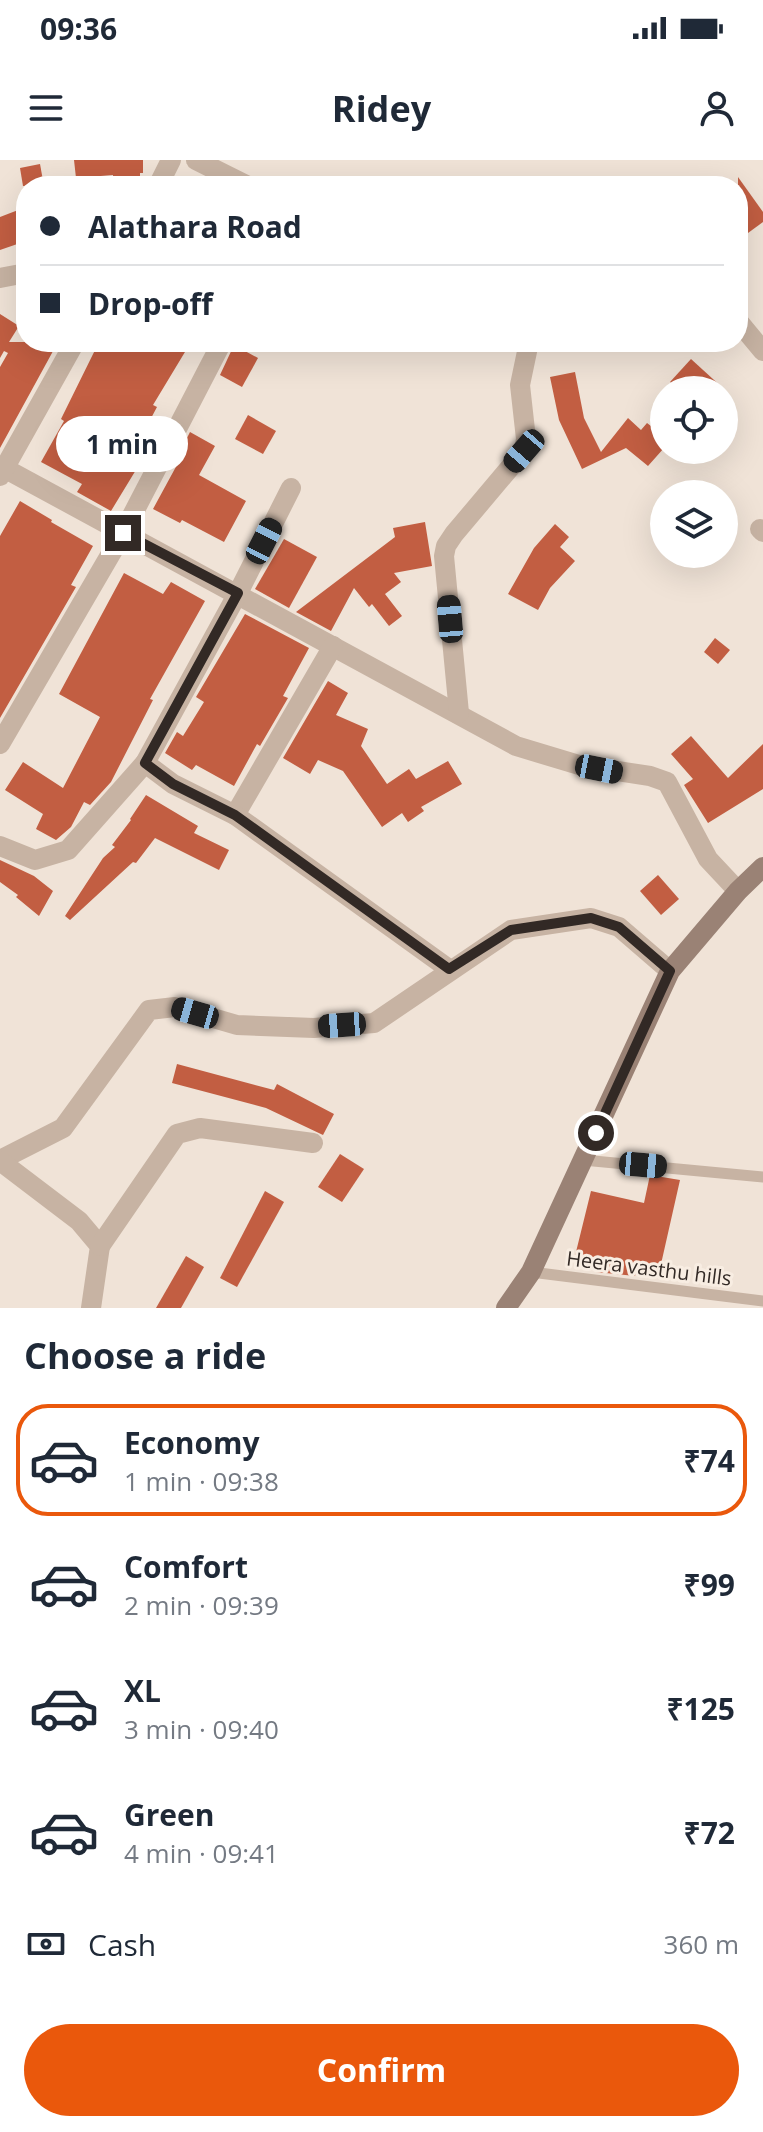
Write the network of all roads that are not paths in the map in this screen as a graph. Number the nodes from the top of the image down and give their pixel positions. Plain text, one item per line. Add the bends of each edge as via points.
1 (196, 160) edge
2 (228, 176) edge
3 (748, 333) edge
4 (763, 351) edge
5 (69, 352) edge
6 (217, 352) edge
7 (527, 352) edge
8 (2, 472) edge
9 (291, 488) dead end
10 (123, 533) junction
11 (238, 593) junction
12 (333, 646) junction
13 (459, 713) junction
14 (0, 744) edge
15 (145, 763) junction
16 (235, 815) junction
17 (0, 846) edge
18 (763, 867) edge
19 (738, 891) junction
20 (449, 969) junction
21 (670, 971) junction
22 (313, 1143) dead end
23 (583, 1160) junction
24 (0, 1161) edge
25 (763, 1177) edge
26 (100, 1246) junction
27 (531, 1272) junction
28 (763, 1301) edge
29 (91, 1308) edge
30 (506, 1308) edge

1 - 2 street
3 - 4 street
5 - 8 street
6 - 10 street
7 - 13 street via 520,385 524,451 446,546 444,556
8 - 10 street
9 - 11 street
10 - 11 street
10 - 14 street
11 - 12 street
11 - 15 street
12 - 13 street
12 - 16 street
13 - 19 street via 516,746 667,782 708,859
15 - 16 street via 173,784
15 - 17 street via 68,850 35,860
16 - 20 street
18 - 19 street
19 - 21 street
20 - 21 street via 511,930 591,918 619,927
20 - 24 street via 374,1023 314,1028 237,1025 175,1007 149,1010 63,1128
21 - 23 street
22 - 26 street via 200,1128 177,1134
23 - 25 lane
23 - 27 street
24 - 26 street via 79,1221
26 - 29 street
27 - 28 lane, Heera vasthu hills
27 - 30 street

